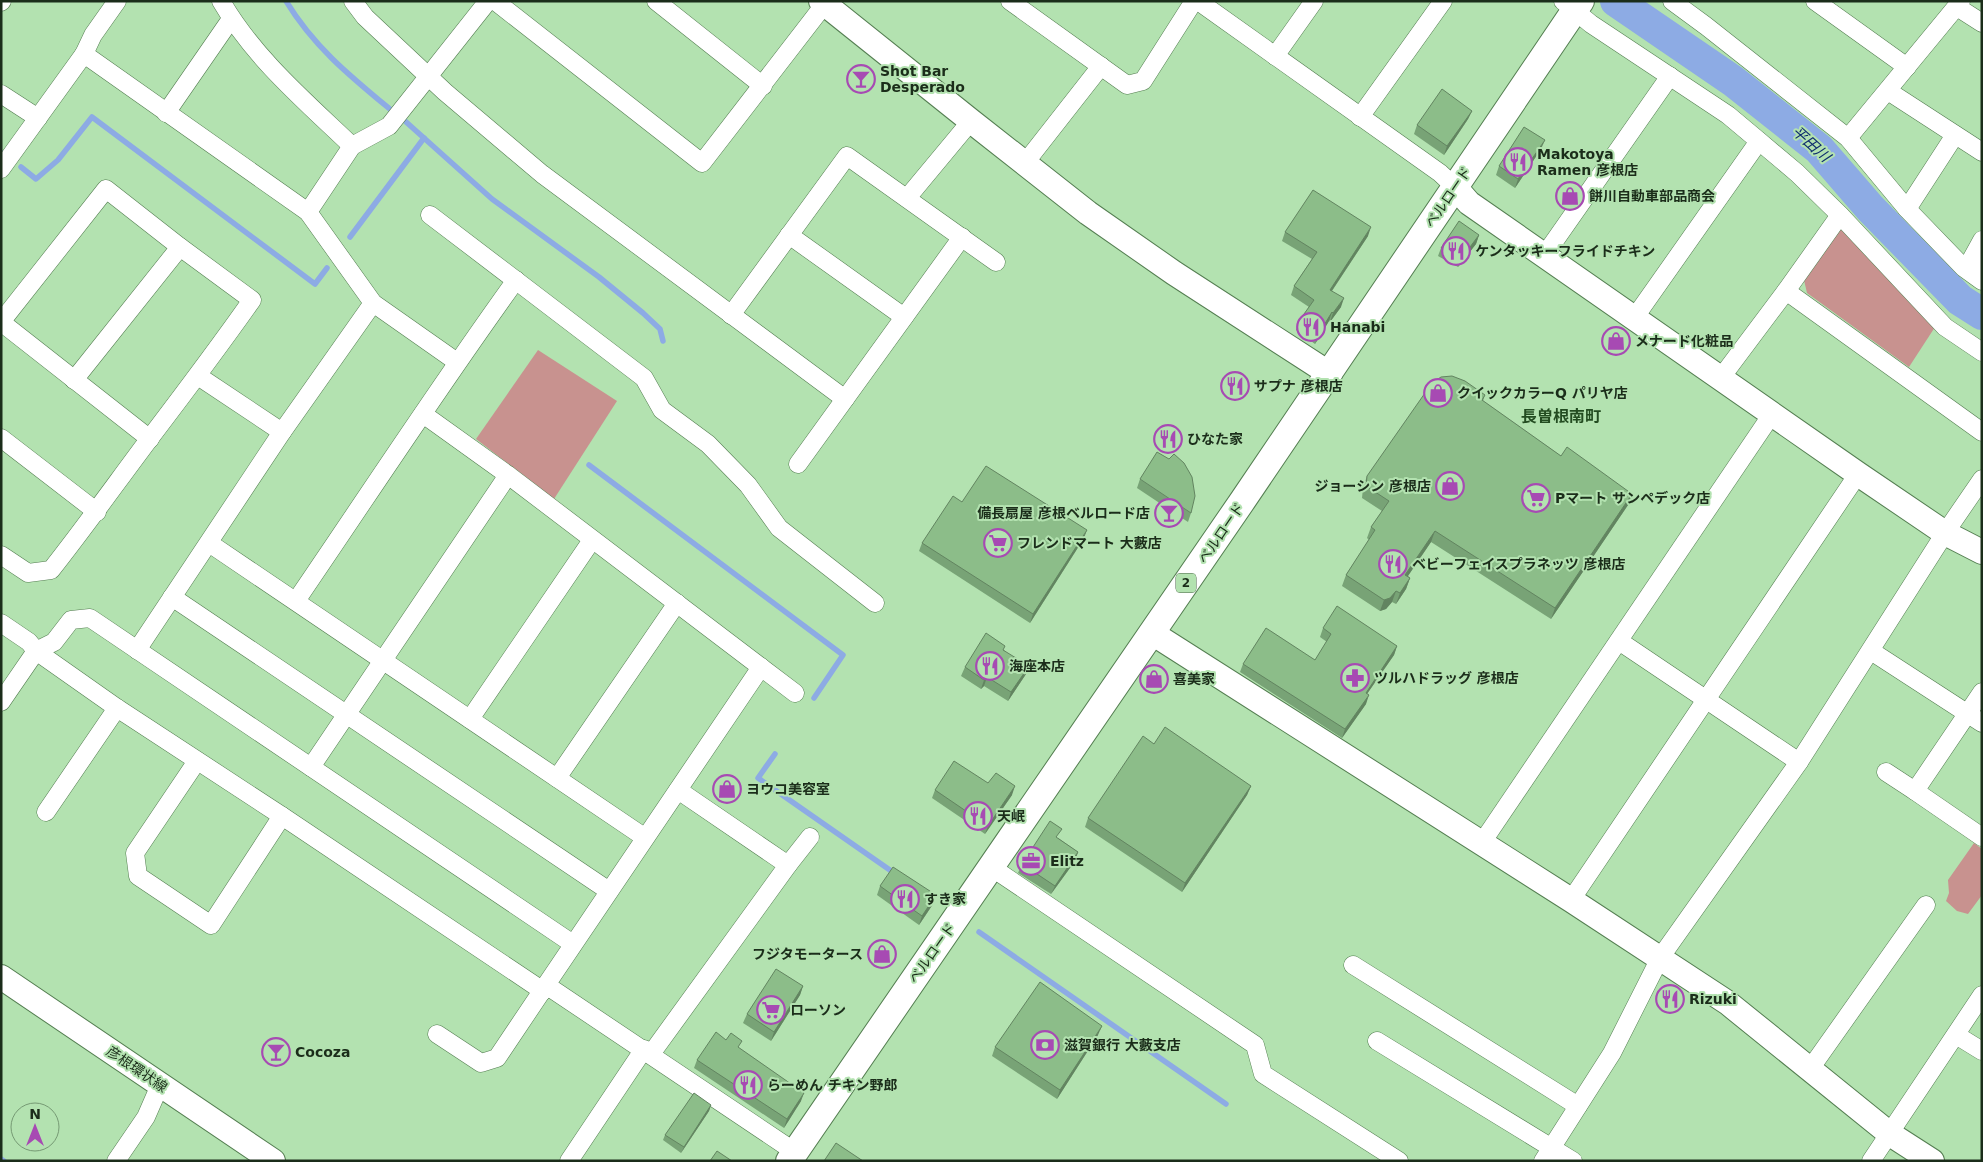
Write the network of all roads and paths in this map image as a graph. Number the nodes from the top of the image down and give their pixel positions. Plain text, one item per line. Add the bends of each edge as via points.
1 (117, 1) edge
2 (220, 1) edge
3 (354, 1) edge
4 (488, 1) edge
5 (495, 1) edge
6 (656, 1) edge
7 (1010, 1) edge
8 (1194, 1) edge
9 (1198, 1) edge
10 (1314, 1) edge
11 (1443, 1) edge
12 (1672, 1) edge
13 (1815, 1) edge
14 (824, 2) edge
15 (1575, 4) edge
16 (1959, 4) edge
17 (231, 19) junction
18 (1982, 23) edge
19 (84, 54) junction
20 (1275, 56) junction
21 (1101, 66) junction
22 (1907, 67) junction
23 (1670, 76) junction
24 (429, 77) junction
25 (762, 86) junction
26 (1888, 91) junction
27 (1, 94) edge
28 (166, 113) junction
29 (1360, 117) junction
30 (38, 118) junction
31 (971, 121) junction
32 (1955, 135) junction
33 (1848, 138) junction
34 (1759, 141) junction
35 (352, 146) junction
36 (1982, 152) edge
37 (1025, 163) junction
38 (1, 169) edge
39 (1455, 187) junction
40 (907, 198) junction
41 (1907, 209) junction
42 (308, 212) junction
43 (430, 215) dead end
44 (1840, 215) junction
45 (789, 235) junction
46 (962, 237) junction
47 (1982, 240) edge
48 (180, 247) junction
49 (1544, 256) junction
50 (996, 262) dead end
51 (1982, 267) edge
52 (516, 280) junction
53 (1982, 280) edge
54 (1786, 291) junction
55 (373, 303) junction
56 (731, 315) junction
57 (904, 317) junction
58 (1635, 317) junction
59 (1, 322) edge
60 (1982, 352) edge
61 (457, 362) junction
62 (1330, 374) junction
63 (198, 376) junction
64 (1720, 379) junction
65 (74, 380) junction
66 (845, 399) junction
67 (423, 414) junction
68 (1772, 414) junction
69 (282, 432) junction
70 (1982, 432) edge
71 (1, 438) edge
72 (150, 439) junction
73 (798, 464) dead end
74 (1858, 474) junction
75 (508, 476) junction
76 (1982, 479) edge
77 (97, 512) junction
78 (1945, 533) junction
79 (592, 540) junction
80 (209, 543) junction
81 (1982, 552) edge
82 (1, 555) edge
83 (172, 597) junction
84 (296, 602) junction
85 (677, 603) junction
86 (876, 603) dead end
87 (1, 623) edge
88 (1152, 633) junction
89 (1619, 641) junction
90 (137, 650) junction
91 (36, 651) junction
92 (1871, 651) junction
93 (383, 660) junction
94 (761, 667) junction
95 (1982, 692) edge
96 (795, 693) dead end
97 (1707, 699) junction
98 (1, 702) edge
99 (117, 708) junction
100 (347, 714) junction
101 (1975, 719) edge
102 (470, 720) junction
103 (197, 761) junction
104 (1799, 762) junction
105 (311, 767) junction
106 (1886, 772) dead end
107 (557, 778) junction
108 (678, 790) junction
109 (1915, 791) junction
110 (46, 812) dead end
111 (282, 816) junction
112 (1982, 836) edge
113 (644, 837) junction
114 (810, 838) dead end
115 (1480, 844) junction
116 (788, 865) junction
117 (992, 867) junction
118 (609, 891) junction
119 (1571, 900) junction
120 (1926, 905) dead end
121 (573, 944) junction
122 (1660, 958) junction
123 (1352, 965) dead end
124 (1, 977) edge
125 (545, 988) junction
126 (1982, 995) edge
127 (437, 1034) dead end
128 (1956, 1035) junction
129 (1377, 1041) dead end
130 (1982, 1051) edge
131 (647, 1052) junction
132 (1810, 1069) junction
133 (160, 1085) junction
134 (1578, 1106) junction
135 (1890, 1134) junction
136 (1548, 1154) edge
137 (792, 1156) edge
138 (116, 1161) edge
139 (273, 1161) edge
140 (569, 1161) edge
141 (1399, 1161) edge
142 (1573, 1161) edge
143 (1871, 1161) edge
144 (1932, 1161) edge

1 - 19 street
2 - 17 street
3 - 24 street via 366,17
4 - 24 street
5 - 25 street via 702,163
6 - 25 street
7 - 21 street
8 - 21 street via 1143,81 1127,84
9 - 20 street
10 - 20 street
11 - 29 street
12 - 33 street
13 - 22 street
14 - 25 street
14 - 31 street
15 - 23 street via 1591,24
15 - 39 main road, ベルロード / 2
16 - 18 street
16 - 22 street
17 - 28 street
17 - 35 street via 274,71
19 - 28 street
19 - 30 street
20 - 29 street
21 - 37 street
22 - 26 street
23 - 34 street via 1728,115
23 - 49 street
24 - 35 street via 389,126
24 - 56 street via 542,174
26 - 32 street
26 - 33 street
27 - 30 street
28 - 42 street
29 - 39 street
30 - 38 street
31 - 37 street
31 - 40 street
32 - 36 street
32 - 41 street
33 - 41 street
34 - 44 street
34 - 58 street
35 - 42 street
37 - 62 street via 1088,213 1174,273
39 - 49 street via 1469,203
39 - 62 main road, ベルロード / 2
40 - 45 street via 848,156
40 - 46 street
41 - 53 street via 1964,268
42 - 55 street
43 - 52 street
44 - 54 street
44 - 60 street via 1945,327
45 - 56 street
45 - 57 street
46 - 50 street
46 - 57 street
47 - 51 street via 1970,260
48 - 59 street via 106,189
48 - 63 street via 252,300
48 - 65 street
49 - 58 street
52 - 61 street
52 - 86 street via 644,378 662,410 708,444 748,485 779,528
54 - 64 street
54 - 70 street
55 - 61 street
55 - 69 street
56 - 66 street
57 - 66 street
58 - 64 street
59 - 65 street
61 - 67 street
62 - 88 main road, ベルロード / 2
63 - 69 street
63 - 72 street
64 - 68 street
65 - 72 street
66 - 73 street
67 - 75 street
67 - 84 street
68 - 74 street
68 - 89 street
69 - 80 street
71 - 77 street
72 - 77 street
74 - 78 street
74 - 97 street
75 - 79 street
75 - 93 street
76 - 78 street
77 - 82 street via 51,570 28,573
78 - 81 street
78 - 92 street
79 - 85 street
79 - 102 street
80 - 83 street
80 - 84 street
83 - 90 street
83 - 100 street
84 - 93 street
85 - 94 street
85 - 107 street
87 - 91 street via 29,642
88 - 115 street
88 - 117 main road, ベルロード / 2
89 - 97 street
89 - 115 street
90 - 91 street via 90,618 71,620 54,642
90 - 105 street
91 - 98 street
91 - 99 street
92 - 101 street
92 - 104 street
93 - 100 street
93 - 102 street
94 - 96 street
94 - 108 street
95 - 101 street
97 - 104 street
97 - 119 street
99 - 103 street
99 - 110 street
100 - 105 street
100 - 118 street
101 - 109 street
102 - 107 street
103 - 111 street
103 - 111 street via 135,853 138,876 211,925
104 - 122 street
105 - 121 street
106 - 109 street
107 - 113 street
108 - 113 street
108 - 116 street
109 - 112 street
111 - 125 street
113 - 118 street
114 - 116 street
115 - 119 street
116 - 131 street
117 - 137 main road, ベルロード / 2
117 - 141 street via 1255,1045 1263,1074
118 - 121 street
119 - 122 street
120 - 132 street
121 - 125 street
122 - 132 street via 1728,1003
122 - 134 street via 1612,1052
123 - 134 street
124 - 133 street, 彦根環状線
125 - 127 street via 497,1058 481,1063
125 - 131 street
126 - 128 street
128 - 130 street
128 - 135 street
129 - 136 street
131 - 137 street
131 - 140 street
132 - 135 street
133 - 138 street via 146,1117
133 - 139 street, 彦根環状線
134 - 136 street
135 - 143 street
135 - 144 street
136 - 142 street

